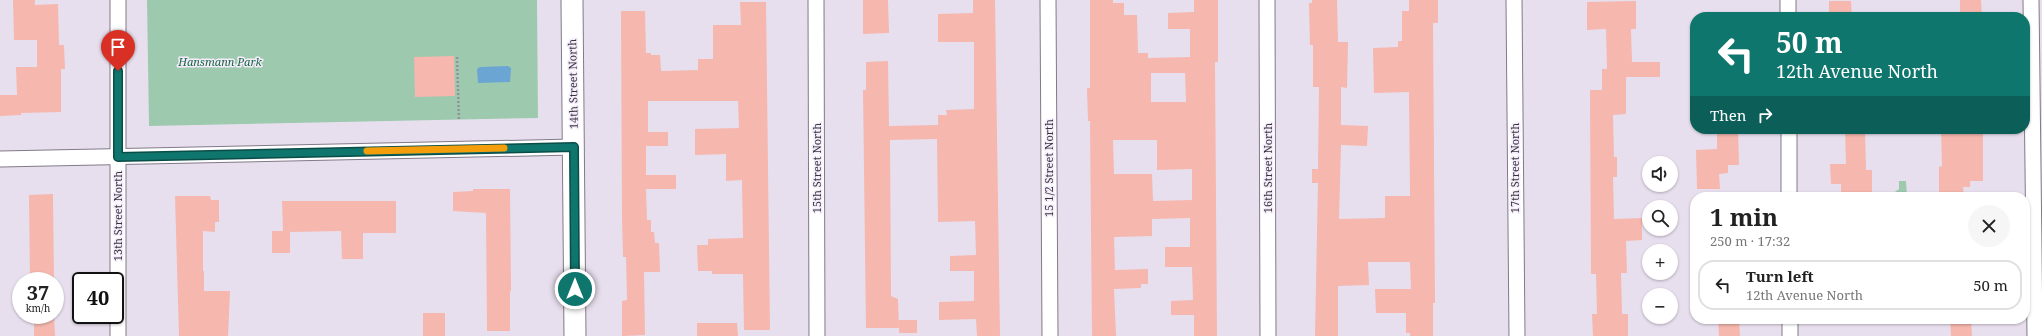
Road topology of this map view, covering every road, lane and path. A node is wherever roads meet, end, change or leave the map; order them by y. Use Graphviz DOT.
graph roads {
  1 [pos="118,0"];
  2 [pos="572,0"];
  3 [pos="816,0"];
  4 [pos="1048,0"];
  5 [pos="1267,0"];
  6 [pos="1514,0"];
  7 [pos="1788,0"];
  8 [pos="2031,0"];
  9 [pos="1788,12"];
  10 [pos="457,57"];
  11 [pos="459,121"];
  12 [pos="1789,134"];
  13 [pos="574,147"];
  14 [pos="118,157"];
  15 [pos="0,159"];
  16 [pos="1789,192"];
  17 [pos="1790,324"];
  18 [pos="118,336"];
  19 [pos="575,336"];
  20 [pos="817,336"];
  21 [pos="1050,336"];
  22 [pos="1268,336"];
  23 [pos="1517,336"];
  24 [pos="1790,336"];
  25 [pos="2035,336"];
  1 -- 14 [label="street, 13th Street North"];
  2 -- 13 [label="street, 14th Street North"];
  3 -- 20 [label="street, 15th Street North"];
  4 -- 21 [label="street, 15 1/2 Street North"];
  5 -- 22 [label="street, 16th Street North"];
  6 -- 23 [label="street, 17th Street North"];
  7 -- 9 [label="street"];
  8 -- 25 [label="street"];
  10 -- 11 [label="path"];
  12 -- 16 [label="street"];
  13 -- 14 [label="street"];
  13 -- 19 [label="street, 14th Street North"];
  14 -- 15 [label="street"];
  14 -- 18 [label="street, 13th Street North"];
  17 -- 24 [label="street"];
}
